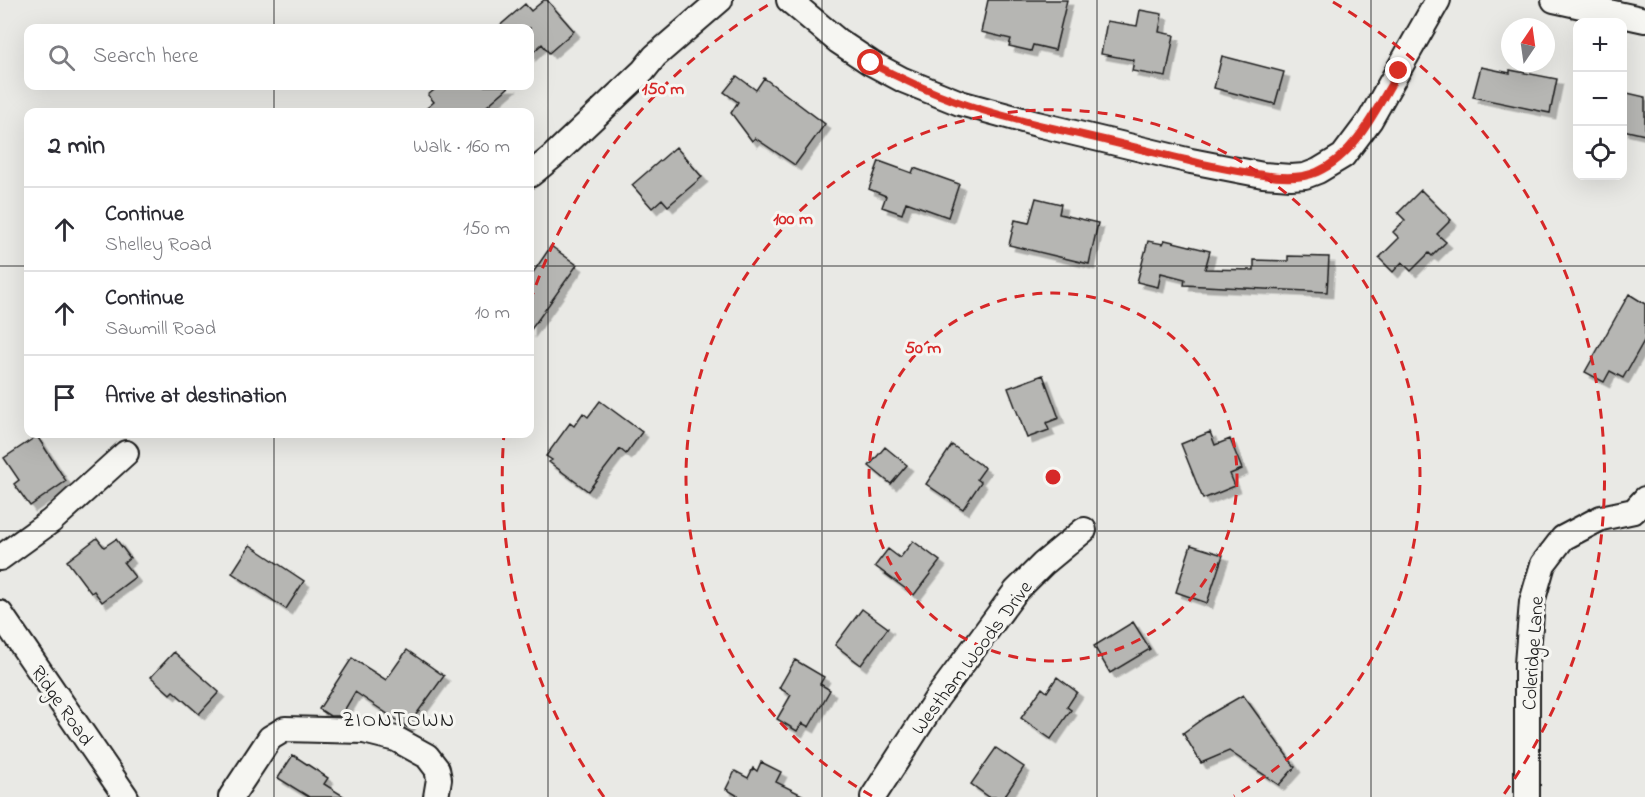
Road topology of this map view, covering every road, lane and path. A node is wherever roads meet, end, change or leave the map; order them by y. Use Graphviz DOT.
graph roads {
  1 [pos="720,0"];
  2 [pos="789,0"];
  3 [pos="1438,0"];
  4 [pos="1554,0"];
  5 [pos="1645,20"];
  6 [pos="534,172"];
  7 [pos="126,453"];
  8 [pos="1645,498"];
  9 [pos="1084,530"];
  10 [pos="0,558"];
  11 [pos="0,613"];
  12 [pos="126,797"];
  13 [pos="231,797"];
  14 [pos="436,797"];
  15 [pos="873,797"];
  16 [pos="1527,797"];
  1 -- 6 [label="street"];
  2 -- 3 [label="street"];
  4 -- 5 [label="street"];
  7 -- 10 [label="street"];
  8 -- 16 [label="street, Coleridge Lane"];
  9 -- 15 [label="street, Westham Woods Drive"];
  11 -- 12 [label="street, Ridge Road"];
  13 -- 14 [label="street"];
}
